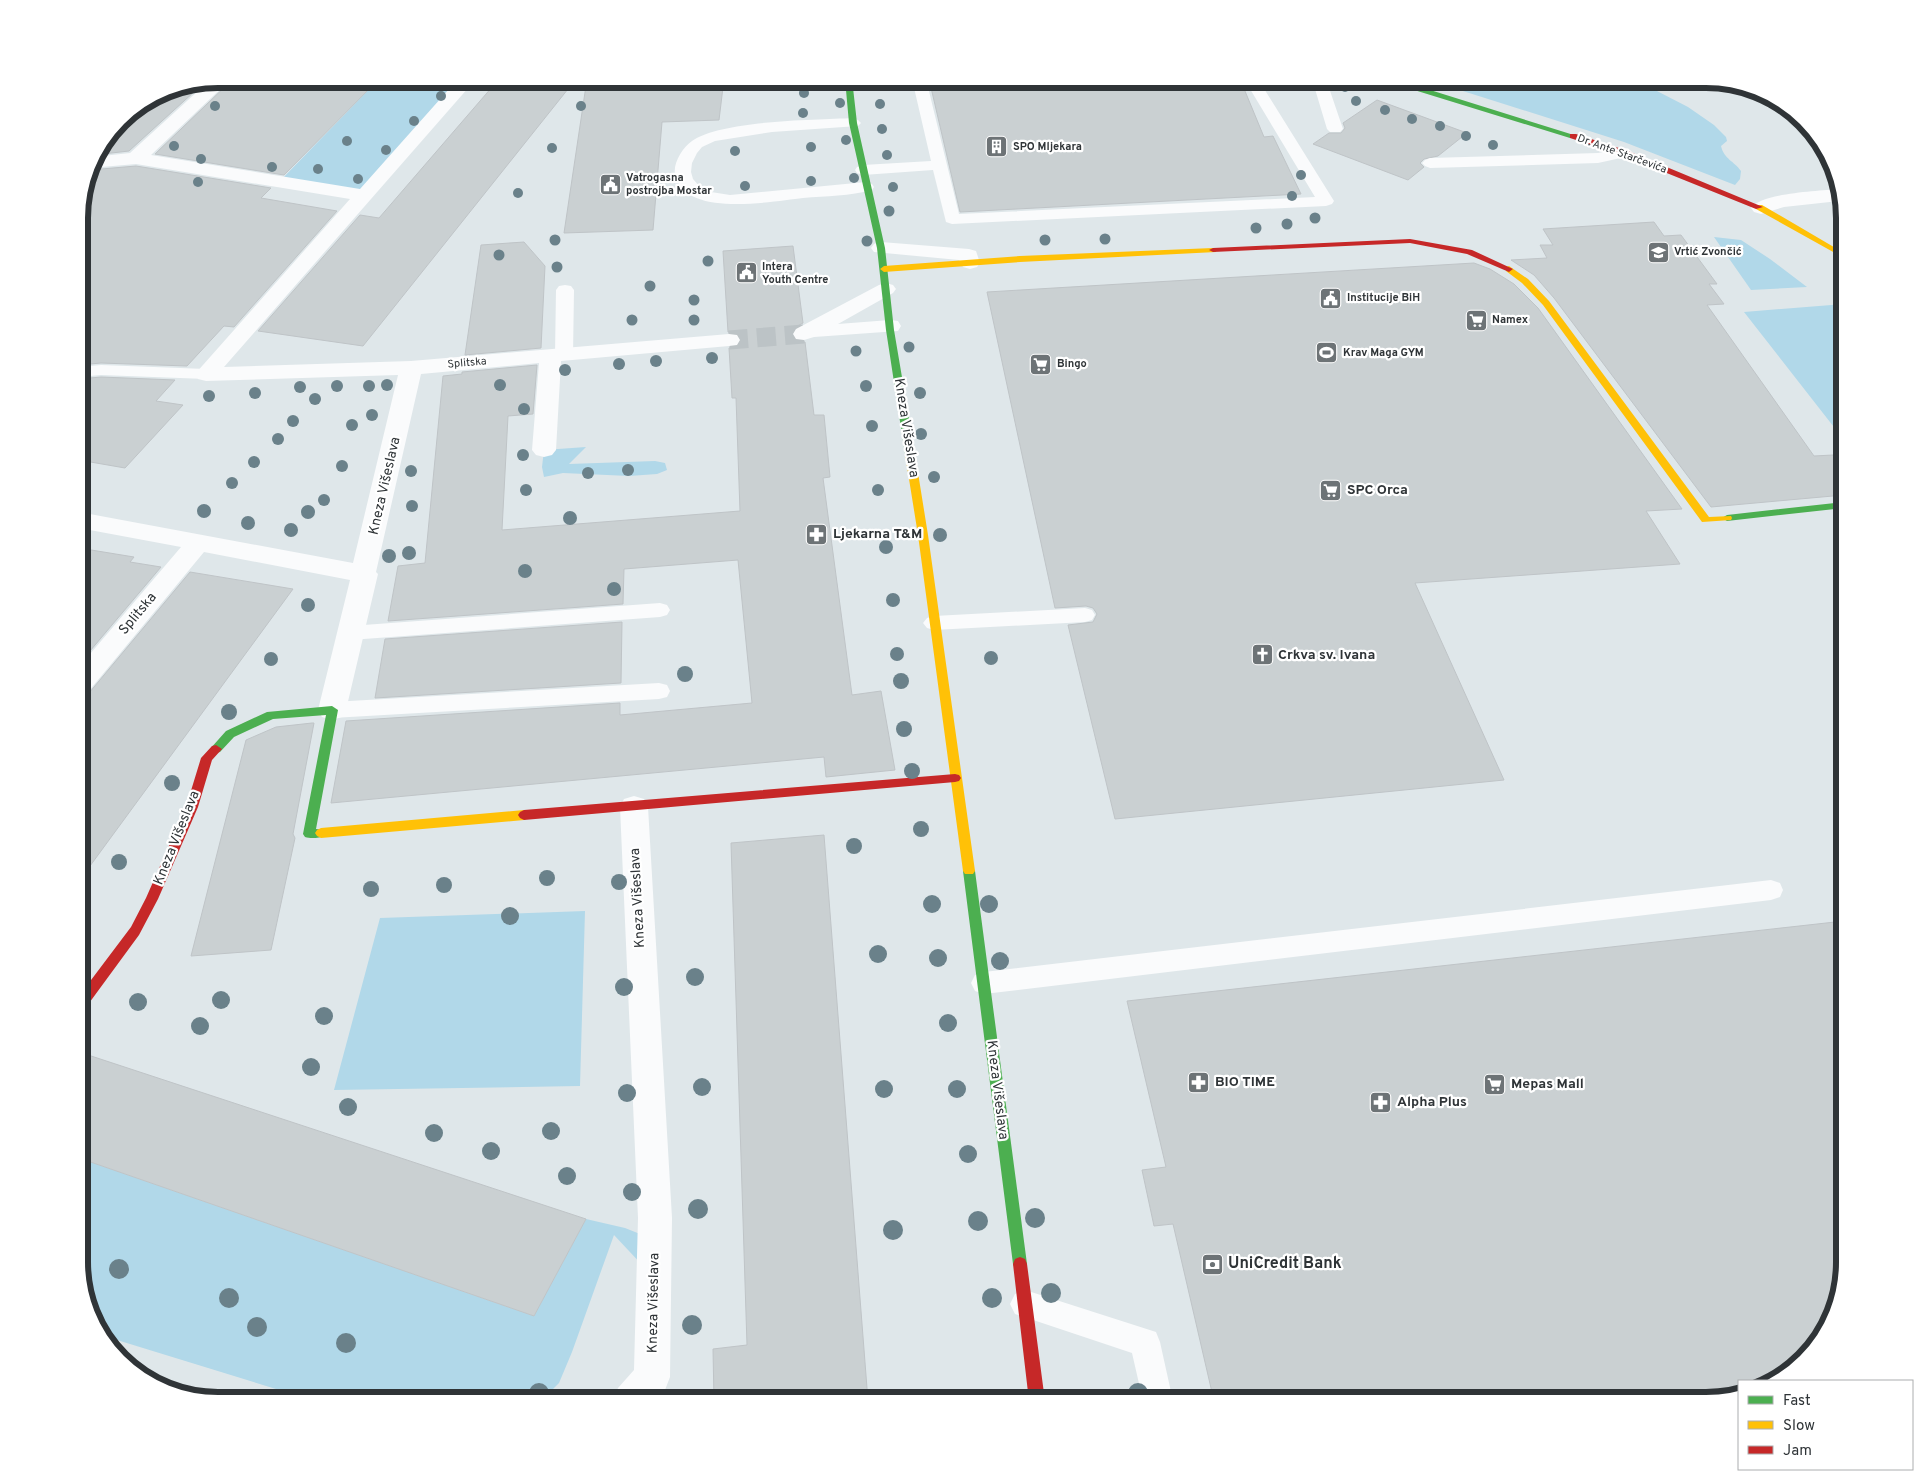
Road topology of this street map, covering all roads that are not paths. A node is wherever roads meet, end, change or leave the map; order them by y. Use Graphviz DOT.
graph roads {
  1 [pos="212,88"];
  2 [pos="459,88"];
  3 [pos="849,88"];
  4 [pos="921,88"];
  5 [pos="1257,88"];
  6 [pos="1322,88"];
  7 [pos="1418,88"];
  8 [pos="853,123"];
  9 [pos="1335,129"];
  10 [pos="1625,153"];
  11 [pos="136,158"];
  12 [pos="100,162"];
  13 [pos="1430,163"];
  14 [pos="940,165"];
  15 [pos="864,170"];
  16 [pos="866,187"];
  17 [pos="363,195"];
  18 [pos="1833,196"];
  19 [pos="1762,208"];
  20 [pos="984,217"];
  21 [pos="1151,224"];
  22 [pos="881,248"];
  23 [pos="1836,251"];
  24 [pos="970,263"];
  25 [pos="885,279"];
  26 [pos="565,290"];
  27 [pos="890,326"];
  28 [pos="728,340"];
  29 [pos="557,355"];
  30 [pos="411,368"];
  31 [pos="88,371"];
  32 [pos="206,374"];
  33 [pos="544,450"];
  34 [pos="1836,506"];
  35 [pos="88,522"];
  36 [pos="198,543"];
  37 [pos="365,574"];
  38 [pos="660,610"];
  39 [pos="1084,615"];
  40 [pos="934,623"];
  41 [pos="350,633"];
  42 [pos="88,674"];
  43 [pos="659,691"];
  44 [pos="332,710"];
  45 [pos="955,778"];
  46 [pos="634,807"];
  47 [pos="1771,890"];
  48 [pos="1227,967"];
  49 [pos="984,988"];
  50 [pos="88,994"];
  51 [pos="1025,1304"];
  52 [pos="639,1392"];
  53 [pos="1036,1392"];
  54 [pos="1156,1392"];
  1 -- 11 [label="street"];
  2 -- 17 [label="street"];
  3 -- 8 [label="street, Kneza Višeslava"];
  4 -- 14 [label="lane"];
  5 -- 20 [label="lane"];
  6 -- 9 [label="lane"];
  7 -- 10 [label="street, Dr. Ante Starčevića"];
  8 -- 15 [label="street, Kneza Višeslava"];
  8 -- 16 [label="lane"];
  10 -- 13 [label="lane"];
  10 -- 19 [label="street, Dr. Ante Starčevića"];
  11 -- 12 [label="street"];
  11 -- 17 [label="street"];
  14 -- 15 [label="lane"];
  14 -- 20 [label="lane"];
  15 -- 16 [label="street, Kneza Višeslava"];
  16 -- 22 [label="street, Kneza Višeslava"];
  17 -- 32 [label="street"];
  18 -- 19 [label="street"];
  19 -- 23 [label="street, Dr. Ante Starčevića"];
  20 -- 21 [label="lane"];
  22 -- 24 [label="street"];
  22 -- 25 [label="street, Kneza Višeslava"];
  24 -- 25 [label="street"];
  24 -- 34 [label="street"];
  25 -- 27 [label="street, Kneza Višeslava"];
  25 -- 27 [label="street"];
  26 -- 29 [label="lane"];
  27 -- 40 [label="street, Kneza Višeslava"];
  28 -- 29 [label="street, Splitska"];
  29 -- 30 [label="street, Splitska"];
  29 -- 33 [label="street"];
  30 -- 32 [label="street, Splitska"];
  30 -- 37 [label="street, Kneza Višeslava"];
  31 -- 32 [label="lane, Splitska"];
  35 -- 36 [label="street"];
  36 -- 37 [label="street"];
  36 -- 42 [label="street, Splitska"];
  37 -- 41 [label="street, Kneza Višeslava"];
  38 -- 41 [label="lane"];
  39 -- 40 [label="lane"];
  40 -- 45 [label="street, Kneza Višeslava"];
  41 -- 44 [label="street, Kneza Višeslava"];
  43 -- 44 [label="lane, Kneza Višeslava"];
  44 -- 46 [label="street, Kneza Višeslava"];
  44 -- 50 [label="street, Kneza Višeslava"];
  45 -- 46 [label="street, Kneza Višeslava"];
  45 -- 49 [label="street, Kneza Višeslava"];
  46 -- 52 [label="street, Kneza Višeslava"];
  47 -- 49 [label="lane"];
  48 -- 49 [label="lane"];
  49 -- 51 [label="street, Kneza Višeslava"];
  51 -- 53 [label="street, Kneza Višeslava"];
  51 -- 54 [label="lane"];
}
